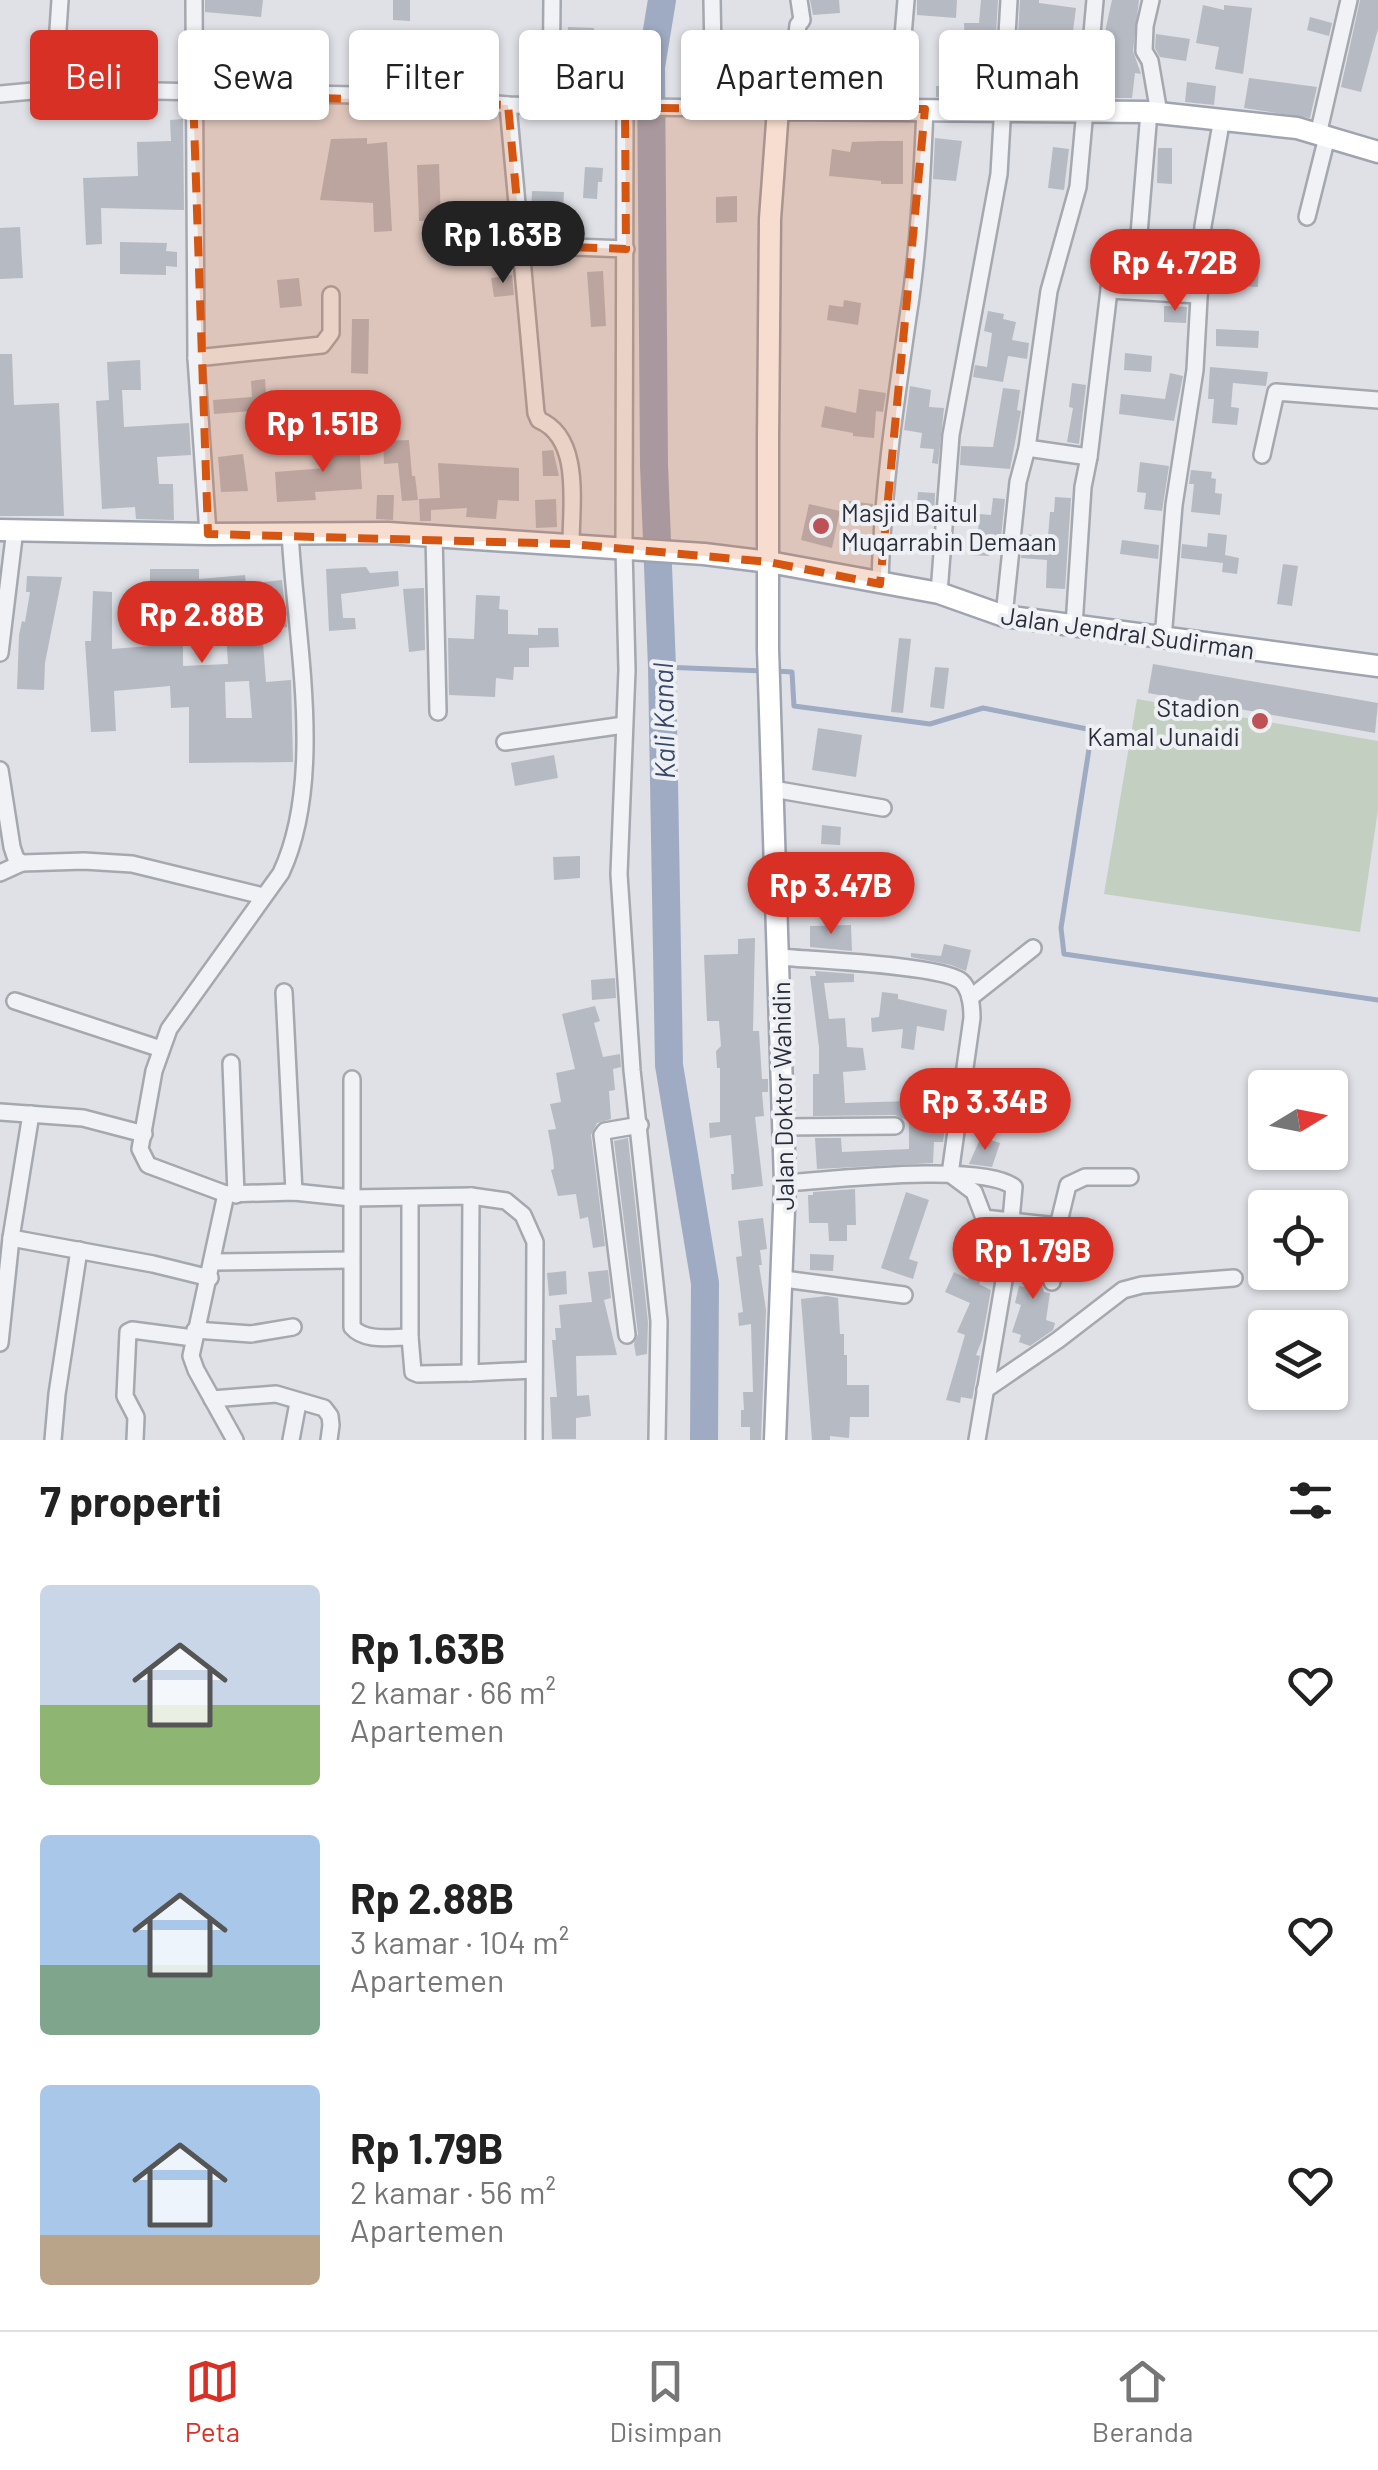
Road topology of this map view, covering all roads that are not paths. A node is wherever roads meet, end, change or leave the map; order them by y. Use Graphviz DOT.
graph roads {
  1 [pos="60,0"];
  2 [pos="194,0"];
  3 [pos="552,0"];
  4 [pos="712,0"];
  5 [pos="799,0"];
  6 [pos="906,0"];
  7 [pos="1009,0"];
  8 [pos="1095,0"];
  9 [pos="1151,0"];
  10 [pos="1349,0"];
  11 [pos="58,30"];
  12 [pos="193,30"];
  13 [pos="552,30"];
  14 [pos="711,30"];
  15 [pos="798,30"];
  16 [pos="904,30"];
  17 [pos="1008,30"];
  18 [pos="1093,30"];
  19 [pos="30,92"];
  20 [pos="0,94"];
  21 [pos="329,95"];
  22 [pos="508,105"];
  23 [pos="519,105"];
  24 [pos="919,110"];
  25 [pos="925,110"];
  26 [pos="939,110"];
  27 [pos="1115,111"];
  28 [pos="1154,112"];
  29 [pos="1222,118"];
  30 [pos="192,120"];
  31 [pos="631,120"];
  32 [pos="782,120"];
  33 [pos="1004,120"];
  34 [pos="1086,120"];
  35 [pos="1322,136"];
  36 [pos="1378,152"];
  37 [pos="1307,217"];
  38 [pos="521,244"];
  39 [pos="626,248"];
  40 [pos="1202,249"];
  41 [pos="1244,251"];
  42 [pos="1109,290"];
  43 [pos="331,294"];
  44 [pos="1199,295"];
  45 [pos="196,358"];
  46 [pos="1378,400"];
  47 [pos="1027,448"];
  48 [pos="1262,455"];
  49 [pos="1090,457"];
  50 [pos="8,530"];
  51 [pos="290,532"];
  52 [pos="208,534"];
  53 [pos="434,535"];
  54 [pos="571,544"];
  55 [pos="630,549"];
  56 [pos="769,562"];
  57 [pos="880,584"];
  58 [pos="939,593"];
  59 [pos="1004,616"];
  60 [pos="1074,626"];
  61 [pos="1162,639"];
  62 [pos="0,652"];
  63 [pos="1378,666"];
  64 [pos="438,712"];
  65 [pos="624,724"];
  66 [pos="505,742"];
  67 [pos="0,770"];
  68 [pos="773,789"];
  69 [pos="883,808"];
  70 [pos="22,863"];
  71 [pos="0,872"];
  72 [pos="263,896"];
  73 [pos="1033,948"];
  74 [pos="779,957"];
  75 [pos="284,992"];
  76 [pos="970,998"];
  77 [pos="15,1002"];
  78 [pos="161,1048"];
  79 [pos="231,1064"];
  80 [pos="352,1079"];
  81 [pos="0,1112"];
  82 [pos="31,1114"];
  83 [pos="640,1125"];
  84 [pos="895,1126"];
  85 [pos="784,1127"];
  86 [pos="144,1134"];
  87 [pos="950,1174"];
  88 [pos="1130,1177"];
  89 [pos="785,1183"];
  90 [pos="294,1192"];
  91 [pos="231,1194"];
  92 [pos="471,1196"];
  93 [pos="352,1198"];
  94 [pos="410,1198"];
  95 [pos="1012,1223"];
  96 [pos="1058,1226"];
  97 [pos="11,1238"];
  98 [pos="79,1250"];
  99 [pos="350,1260"];
  100 [pos="212,1270"];
  101 [pos="1234,1278"];
  102 [pos="784,1279"];
  103 [pos="1052,1282"];
  104 [pos="904,1295"];
  105 [pos="292,1328"];
  106 [pos="194,1334"];
  107 [pos="628,1335"];
  108 [pos="410,1337"];
  109 [pos="0,1343"];
  110 [pos="532,1370"];
  111 [pos="470,1372"];
  112 [pos="985,1390"];
  113 [pos="212,1399"];
  114 [pos="298,1403"];
  115 [pos="53,1440"];
  116 [pos="135,1440"];
  117 [pos="234,1440"];
  118 [pos="290,1440"];
  119 [pos="328,1440"];
  120 [pos="534,1440"];
  121 [pos="657,1440"];
  122 [pos="775,1440"];
  123 [pos="976,1440"];
  1 -- 11 [label="street"];
  2 -- 12 [label="street"];
  3 -- 13 [label="street"];
  4 -- 14 [label="street"];
  5 -- 15 [label="street"];
  6 -- 16 [label="street"];
  7 -- 17 [label="street"];
  8 -- 18 [label="street"];
  9 -- 28 [label="street"];
  10 -- 35 [label="street"];
  19 -- 20 [label="street"];
  21 -- 22 [label="street"];
  22 -- 23 [label="street"];
  22 -- 38 [label="street"];
  24 -- 25 [label="main road"];
  25 -- 26 [label="main road"];
  25 -- 57 [label="street"];
  27 -- 28 [label="main road"];
  28 -- 29 [label="main road"];
  28 -- 42 [label="street"];
  29 -- 35 [label="main road"];
  29 -- 40 [label="street"];
  30 -- 45 [label="street"];
  31 -- 39 [label="street"];
  32 -- 56 [label="main road, Jalan Doktor Wahidin"];
  33 -- 58 [label="street"];
  34 -- 47 [label="street"];
  35 -- 36 [label="main road"];
  35 -- 37 [label="street"];
  38 -- 39 [label="street"];
  38 -- 54 [label="street"];
  39 -- 55 [label="street"];
  40 -- 41 [label="street"];
  40 -- 44 [label="street"];
  42 -- 44 [label="street"];
  42 -- 49 [label="street"];
  43 -- 45 [label="street"];
  44 -- 61 [label="street"];
  45 -- 52 [label="street"];
  46 -- 48 [label="street"];
  47 -- 49 [label="street"];
  47 -- 59 [label="street"];
  49 -- 60 [label="street"];
  50 -- 52 [label="main road, Jalan Jendral Sudirman"];
  50 -- 62 [label="street"];
  51 -- 52 [label="main road, Jalan Jendral Sudirman"];
  51 -- 53 [label="main road, Jalan Jendral Sudirman"];
  51 -- 72 [label="street"];
  53 -- 54 [label="main road, Jalan Jendral Sudirman"];
  53 -- 64 [label="street"];
  54 -- 55 [label="main road, Jalan Jendral Sudirman"];
  55 -- 56 [label="main road, Jalan Jendral Sudirman"];
  55 -- 65 [label="street"];
  56 -- 57 [label="main road, Jalan Jendral Sudirman"];
  56 -- 68 [label="main road, Jalan Doktor Wahidin"];
  57 -- 58 [label="main road, Jalan Jendral Sudirman"];
  58 -- 59 [label="main road, Jalan Jendral Sudirman"];
  59 -- 60 [label="main road, Jalan Jendral Sudirman"];
  60 -- 61 [label="main road, Jalan Jendral Sudirman"];
  61 -- 63 [label="main road, Jalan Jendral Sudirman"];
  65 -- 66 [label="street"];
  65 -- 83 [label="street"];
  67 -- 70 [label="street"];
  68 -- 69 [label="street"];
  68 -- 74 [label="main road, Jalan Doktor Wahidin"];
  70 -- 71 [label="street"];
  70 -- 72 [label="street"];
  72 -- 78 [label="street"];
  73 -- 76 [label="street"];
  74 -- 76 [label="street"];
  74 -- 85 [label="main road, Jalan Doktor Wahidin"];
  75 -- 90 [label="street"];
  76 -- 87 [label="street"];
  77 -- 78 [label="street"];
  78 -- 86 [label="street"];
  79 -- 91 [label="street"];
  80 -- 93 [label="street"];
  81 -- 82 [label="street"];
  82 -- 86 [label="street"];
  82 -- 97 [label="street"];
  83 -- 107 [label="street"];
  83 -- 121 [label="street"];
  84 -- 85 [label="street"];
  85 -- 89 [label="main road, Jalan Doktor Wahidin"];
  86 -- 91 [label="street"];
  87 -- 89 [label="street"];
  87 -- 95 [label="street"];
  87 -- 95 [label="street"];
  88 -- 96 [label="street"];
  89 -- 102 [label="main road, Jalan Doktor Wahidin"];
  90 -- 91 [label="street"];
  90 -- 93 [label="street"];
  91 -- 100 [label="street"];
  92 -- 94 [label="street"];
  92 -- 110 [label="street"];
  92 -- 111 [label="street"];
  93 -- 94 [label="street"];
  93 -- 99 [label="street"];
  94 -- 108 [label="street"];
  95 -- 96 [label="street"];
  95 -- 112 [label="street"];
  96 -- 103 [label="street"];
  97 -- 98 [label="street"];
  97 -- 109 [label="street"];
  98 -- 100 [label="street"];
  98 -- 115 [label="street"];
  99 -- 100 [label="street"];
  99 -- 108 [label="street"];
  100 -- 106 [label="street"];
  101 -- 112 [label="street"];
  102 -- 104 [label="street"];
  102 -- 122 [label="main road, Jalan Doktor Wahidin"];
  105 -- 106 [label="street"];
  106 -- 113 [label="street"];
  106 -- 116 [label="street"];
  108 -- 111 [label="street"];
  110 -- 111 [label="street"];
  110 -- 120 [label="street"];
  112 -- 123 [label="street"];
  113 -- 114 [label="street"];
  113 -- 117 [label="street"];
  114 -- 118 [label="street"];
  114 -- 119 [label="street"];
}
